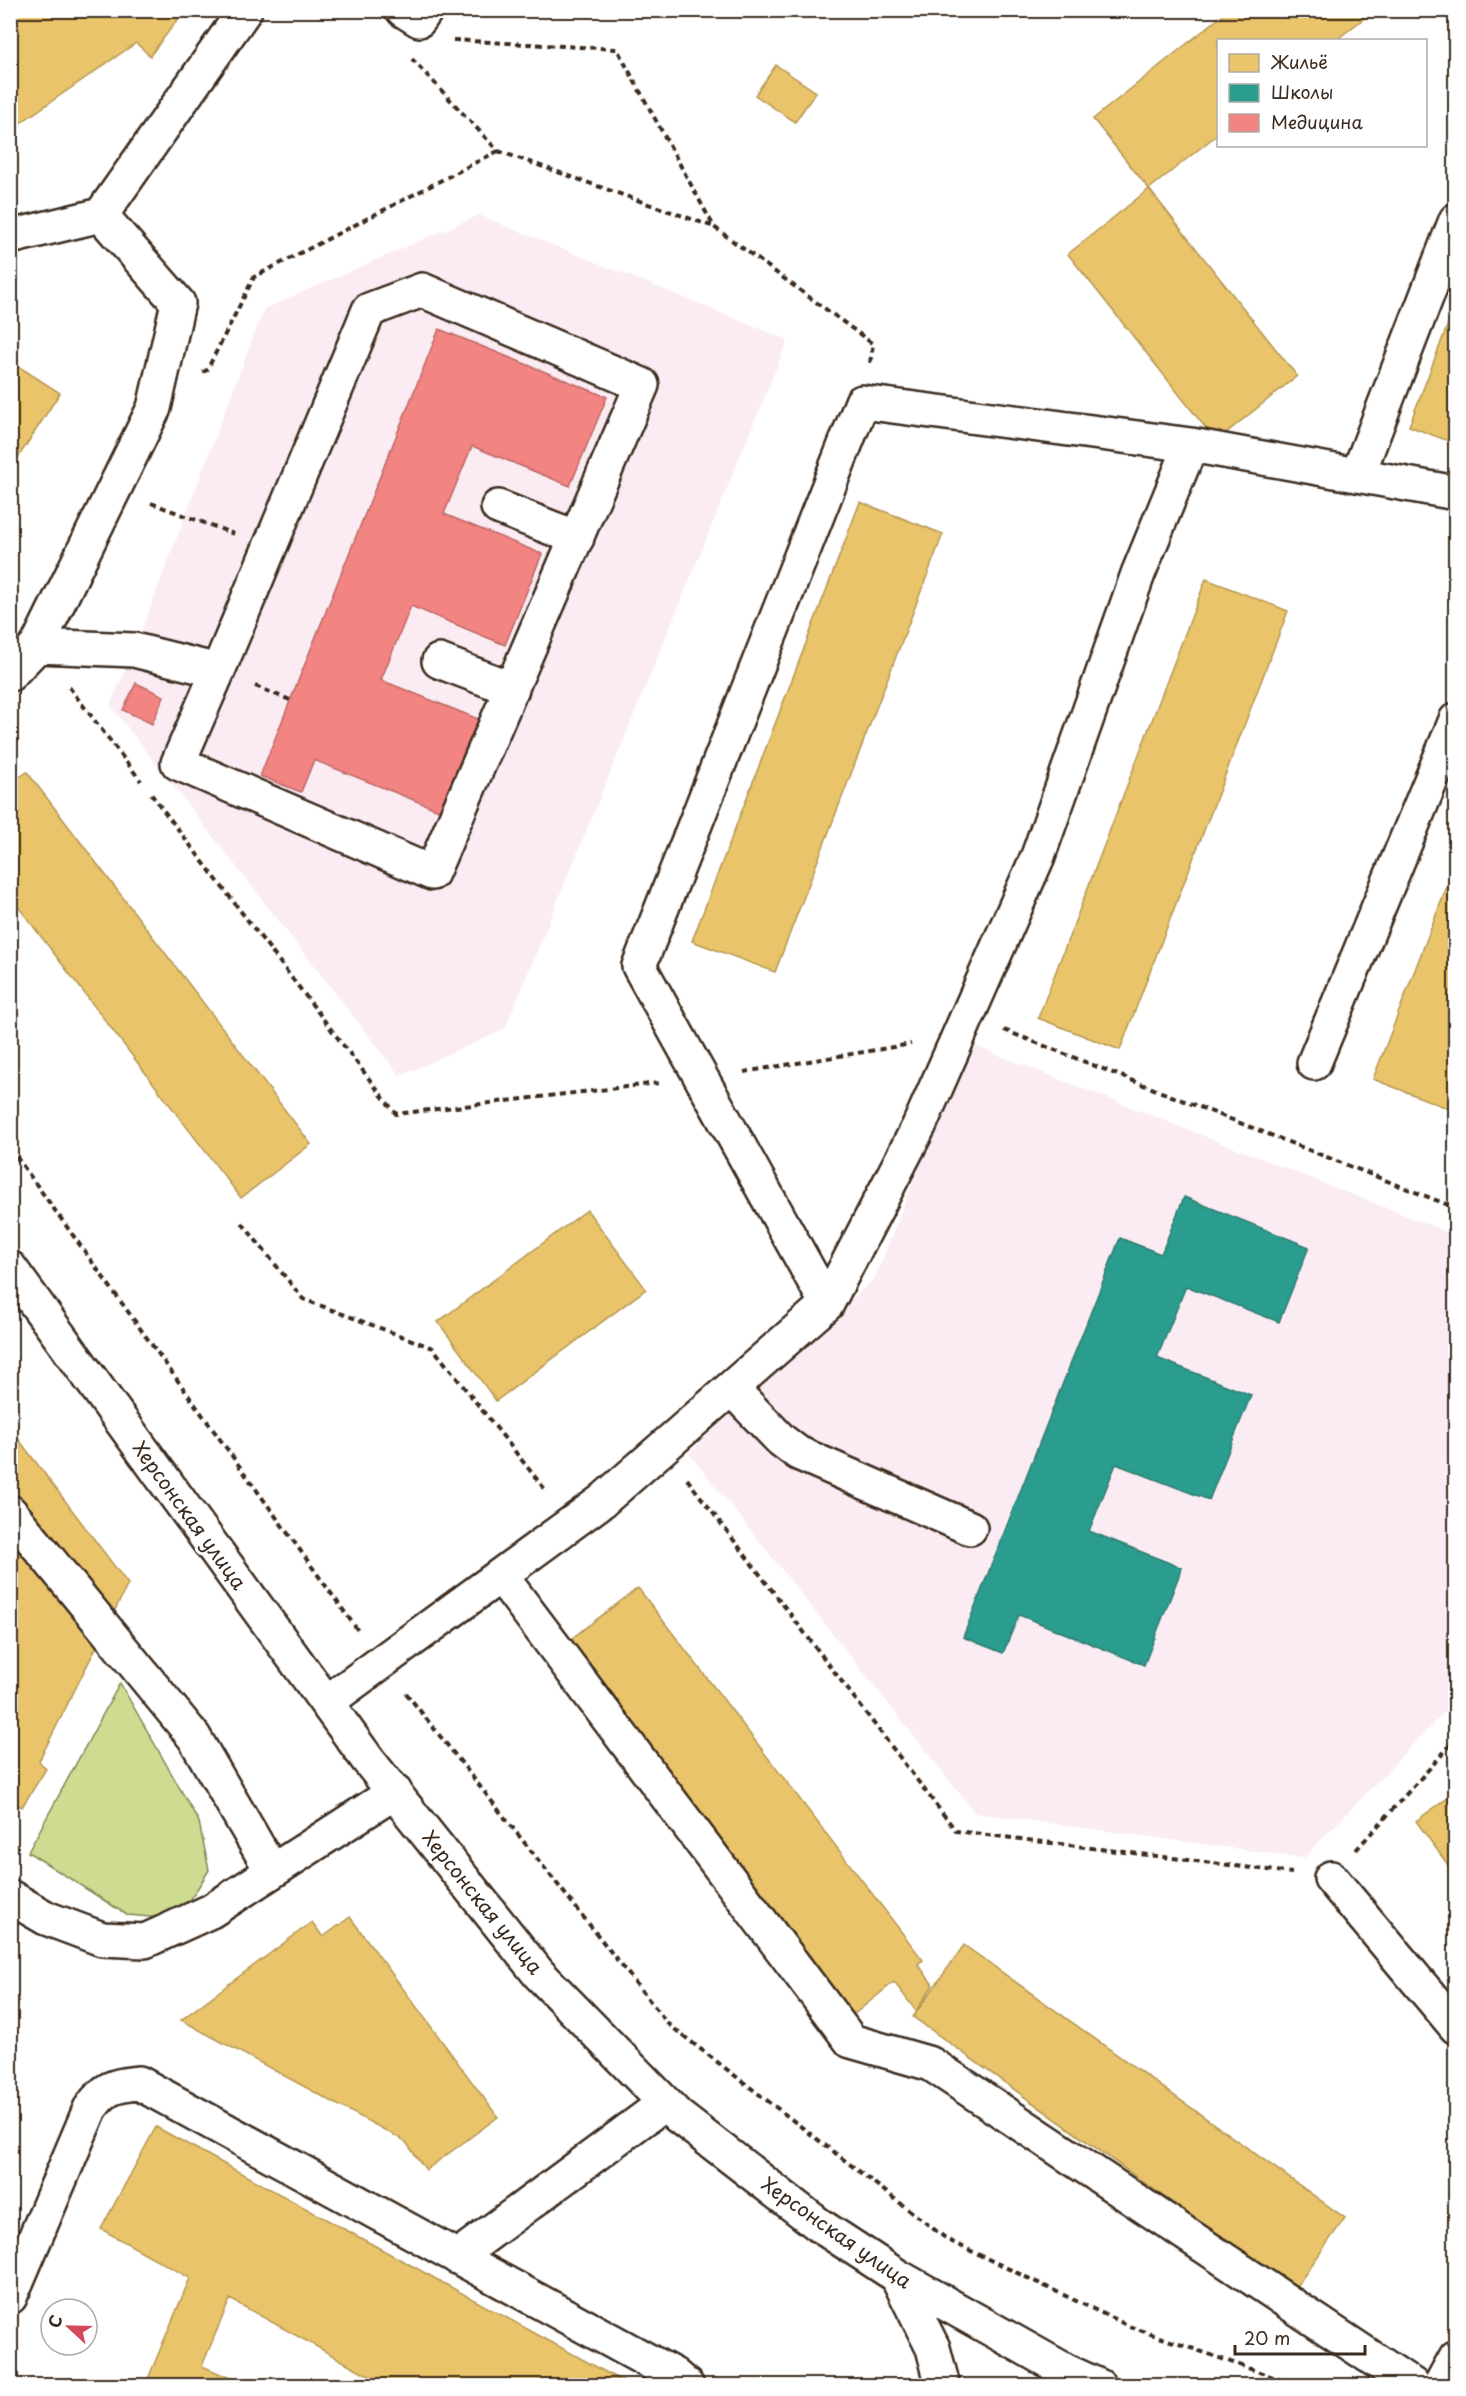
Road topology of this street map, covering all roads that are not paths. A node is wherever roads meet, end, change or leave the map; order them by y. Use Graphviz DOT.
graph roads {
  1 [pos="245,10"];
  2 [pos="404,10"];
  3 [pos="426,10"];
  4 [pos="101,215"];
  5 [pos="1455,220"];
  6 [pos="10,237"];
  7 [pos="1191,445"];
  8 [pos="1358,474"];
  9 [pos="1455,493"];
  10 [pos="498,507"];
  11 [pos="577,538"];
  12 [pos="37,645"];
  13 [pos="439,661"];
  14 [pos="218,671"];
  15 [pos="10,674"];
  16 [pos="512,689"];
  17 [pos="1455,720"];
  18 [pos="1314,1064"];
  19 [pos="10,1268"];
  20 [pos="827,1304"];
  21 [pos="731,1388"];
  22 [pos="10,1512"];
  23 [pos="970,1528"];
  24 [pos="501,1576"];
  25 [pos="327,1702"];
  26 [pos="395,1792"];
  27 [pos="272,1871"];
  28 [pos="1331,1878"];
  29 [pos="10,1897"];
  30 [pos="1455,2027"];
  31 [pos="665,2103"];
  32 [pos="457,2257"];
  33 [pos="897,2276"];
  34 [pos="10,2297"];
  35 [pos="1455,2357"];
  36 [pos="1063,2378"];
  37 [pos="687,2385"];
  38 [pos="943,2385"];
  39 [pos="1099,2385"];
  40 [pos="1414,2385"];
  41 [pos="1440,2385"];
  1 -- 4 [label="street"];
  2 -- 3 [label="street"];
  4 -- 6 [label="street"];
  4 -- 12 [label="street"];
  5 -- 8 [label="street"];
  7 -- 8 [label="street"];
  7 -- 20 [label="street"];
  7 -- 20 [label="street"];
  8 -- 9 [label="street"];
  10 -- 11 [label="street"];
  11 -- 14 [label="street"];
  11 -- 16 [label="street"];
  12 -- 14 [label="street"];
  12 -- 15 [label="street"];
  13 -- 16 [label="street"];
  14 -- 16 [label="street"];
  17 -- 18 [label="street"];
  19 -- 25 [label="street, Херсонская улица"];
  20 -- 21 [label="street"];
  21 -- 23 [label="street"];
  21 -- 24 [label="street"];
  22 -- 27 [label="street"];
  24 -- 25 [label="street"];
  24 -- 40 [label="street"];
  25 -- 26 [label="street, Херсонская улица"];
  26 -- 27 [label="street"];
  26 -- 31 [label="street, Херсонская улица"];
  27 -- 29 [label="street"];
  28 -- 30 [label="street"];
  31 -- 32 [label="street"];
  31 -- 33 [label="street, Херсонская улица"];
  32 -- 34 [label="street"];
  32 -- 37 [label="street"];
  33 -- 36 [label="street, Херсонская улица"];
  33 -- 38 [label="street"];
  35 -- 41 [label="street"];
  36 -- 39 [label="street, Херсонская улица"];
}
